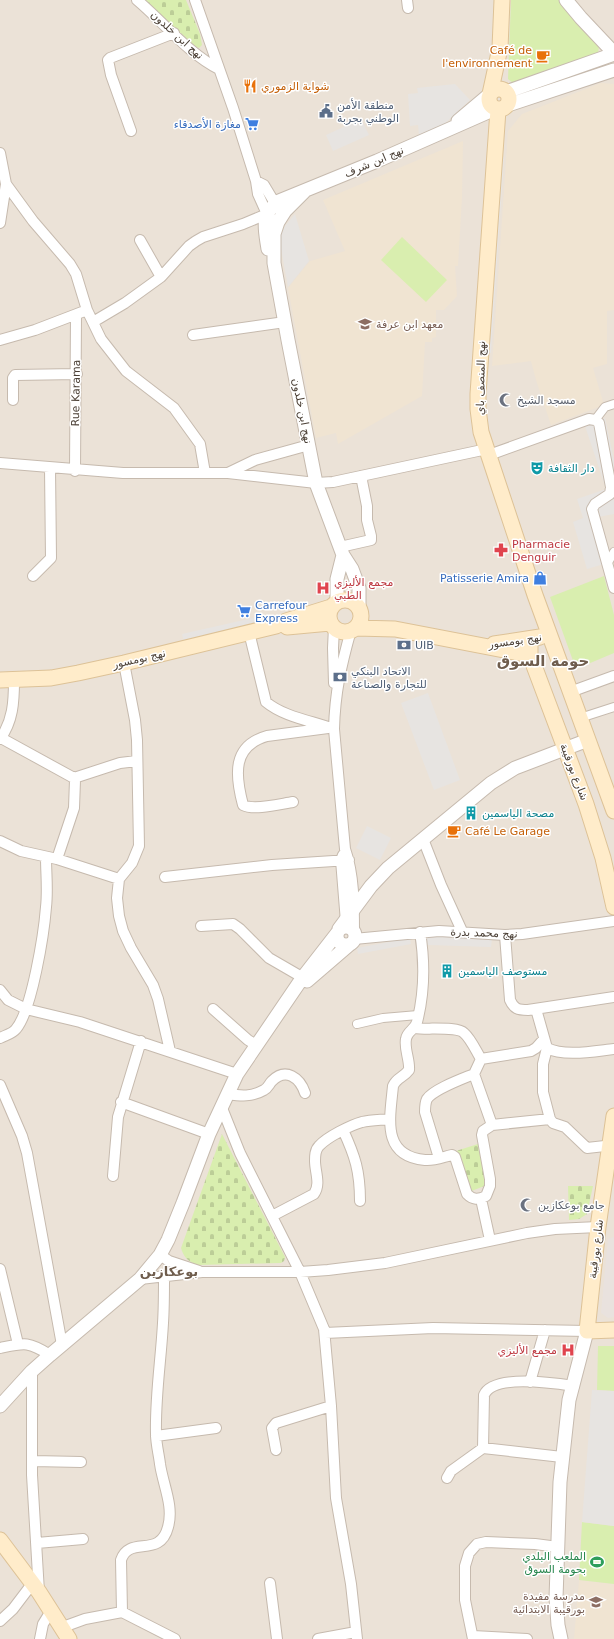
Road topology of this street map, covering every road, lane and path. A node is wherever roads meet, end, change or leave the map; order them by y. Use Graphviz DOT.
graph roads {
  1 [pos="137,0"];
  2 [pos="195,0"];
  3 [pos="502,0"];
  4 [pos="566,0"];
  5 [pos="174,33"];
  6 [pos="500,48"];
  7 [pos="614,53"];
  8 [pos="219,69"];
  9 [pos="614,70"];
  10 [pos="490,94"];
  11 [pos="502,104"];
  12 [pos="131,131"];
  13 [pos="445,132"];
  14 [pos="0,153"];
  15 [pos="1,169"];
  16 [pos="256,181"];
  17 [pos="6,184"];
  18 [pos="267,214"];
  19 [pos="278,214"];
  20 [pos="0,223"];
  21 [pos="140,240"];
  22 [pos="274,263"];
  23 [pos="161,277"];
  24 [pos="87,310"];
  25 [pos="76,315"];
  26 [pos="93,322"];
  27 [pos="285,322"];
  28 [pos="193,335"];
  29 [pos="0,340"];
  30 [pos="76,374"];
  31 [pos="13,400"];
  32 [pos="614,404"];
  33 [pos="595,420"];
  34 [pos="309,445"];
  35 [pos="488,452"];
  36 [pos="0,463"];
  37 [pos="50,468"];
  38 [pos="76,470"];
  39 [pos="205,473"];
  40 [pos="228,473"];
  41 [pos="361,476"];
  42 [pos="612,481"];
  43 [pos="316,483"];
  44 [pos="342,551"];
  45 [pos="614,552"];
  46 [pos="607,564"];
  47 [pos="33,576"];
  48 [pos="614,588"];
  49 [pos="334,604"];
  50 [pos="360,609"];
  51 [pos="332,625"];
  52 [pos="276,626"];
  53 [pos="354,629"];
  54 [pos="395,629"];
  55 [pos="249,632"];
  56 [pos="550,636"];
  57 [pos="530,639"];
  58 [pos="480,646"];
  59 [pos="530,655"];
  60 [pos="124,663"];
  61 [pos="613,678"];
  62 [pos="7,680"];
  63 [pos="570,692"];
  64 [pos="335,693"];
  65 [pos="614,707"];
  66 [pos="580,718"];
  67 [pos="332,728"];
  68 [pos="1,738"];
  69 [pos="588,740"];
  70 [pos="565,749"];
  71 [pos="137,761"];
  72 [pos="74,778"];
  73 [pos="293,802"];
  74 [pos="614,811"];
  75 [pos="423,840"];
  76 [pos="0,842"];
  77 [pos="46,857"];
  78 [pos="57,859"];
  79 [pos="345,860"];
  80 [pos="165,877"];
  81 [pos="119,879"];
  82 [pos="614,907"];
  83 [pos="354,909"];
  84 [pos="614,921"];
  85 [pos="201,926"];
  86 [pos="462,931"];
  87 [pos="347,932"];
  88 [pos="420,932"];
  89 [pos="505,935"];
  90 [pos="305,979"];
  91 [pos="0,990"];
  92 [pos="614,997"];
  93 [pos="26,1009"];
  94 [pos="213,1009"];
  95 [pos="536,1009"];
  96 [pos="418,1015"];
  97 [pos="357,1024"];
  98 [pos="415,1028"];
  99 [pos="0,1038"];
  100 [pos="141,1041"];
  101 [pos="545,1043"];
  102 [pos="256,1045"];
  103 [pos="614,1049"];
  104 [pos="170,1051"];
  105 [pos="480,1059"];
  106 [pos="237,1074"];
  107 [pos="474,1074"];
  108 [pos="0,1085"];
  109 [pos="305,1093"];
  110 [pos="228,1094"];
  111 [pos="121,1102"];
  112 [pos="222,1108"];
  113 [pos="614,1116"];
  114 [pos="390,1119"];
  115 [pos="550,1119"];
  116 [pos="492,1125"];
  117 [pos="343,1130"];
  118 [pos="209,1134"];
  119 [pos="612,1146"];
  120 [pos="440,1158"];
  121 [pos="113,1176"];
  122 [pos="481,1199"];
  123 [pos="360,1201"];
  124 [pos="272,1216"];
  125 [pos="598,1227"];
  126 [pos="490,1240"];
  127 [pos="160,1255"];
  128 [pos="0,1269"];
  129 [pos="202,1272"];
  130 [pos="300,1272"];
  131 [pos="164,1277"];
  132 [pos="140,1279"];
  133 [pos="4,1303"];
  134 [pos="546,1330"];
  135 [pos="614,1330"];
  136 [pos="587,1331"];
  137 [pos="325,1333"];
  138 [pos="18,1344"];
  139 [pos="62,1345"];
  140 [pos="0,1348"];
  141 [pos="50,1354"];
  142 [pos="32,1371"];
  143 [pos="530,1382"];
  144 [pos="574,1386"];
  145 [pos="0,1406"];
  146 [pos="331,1406"];
  147 [pos="216,1428"];
  148 [pos="156,1436"];
  149 [pos="483,1448"];
  150 [pos="276,1450"];
  151 [pos="562,1457"];
  152 [pos="33,1462"];
  153 [pos="81,1462"];
  154 [pos="447,1478"];
  155 [pos="83,1540"];
  156 [pos="0,1541"];
  157 [pos="37,1543"];
  158 [pos="558,1547"];
  159 [pos="270,1583"];
  160 [pos="35,1588"];
  161 [pos="52,1611"];
  162 [pos="122,1612"];
  163 [pos="0,1621"];
  164 [pos="66,1633"];
  165 [pos="356,1636"];
  166 [pos="473,1637"];
  167 [pos="40,1639"];
  168 [pos="175,1639"];
  169 [pos="276,1639"];
  170 [pos="318,1639"];
  171 [pos="528,1639"];
  172 [pos="561,1639"];
  1 -- 5 [label="street, نهج ابن خلدون"];
  2 -- 8 [label="street"];
  3 -- 6 [label="main road"];
  4 -- 7 [label="street"];
  5 -- 8 [label="street, نهج ابن خلدون"];
  5 -- 12 [label="street"];
  6 -- 10 [label="main road"];
  6 -- 11 [label="main road"];
  7 -- 11 [label="street, نهج ابن شرف"];
  8 -- 16 [label="street, نهج ابن خلدون"];
  9 -- 11 [label="street, نهج ابن شرف"];
  10 -- 11 [label="main road"];
  10 -- 13 [label="street, نهج ابن شرف"];
  11 -- 13 [label="street, نهج ابن شرف"];
  11 -- 35 [label="main road, نهج المنصف باي"];
  13 -- 19 [label="street, نهج ابن شرف"];
  14 -- 15 [label="street"];
  15 -- 17 [label="street"];
  16 -- 18 [label="street, نهج ابن خلدون"];
  16 -- 19 [label="street, نهج ابن خلدون"];
  17 -- 20 [label="street"];
  17 -- 24 [label="street"];
  18 -- 19 [label="street"];
  18 -- 22 [label="street, نهج ابن خلدون"];
  18 -- 23 [label="street"];
  19 -- 22 [label="street, نهج ابن خلدون"];
  21 -- 23 [label="street"];
  22 -- 27 [label="street, نهج ابن خلدون"];
  23 -- 26 [label="street"];
  24 -- 25 [label="street"];
  24 -- 26 [label="street"];
  25 -- 29 [label="street"];
  25 -- 30 [label="street, Rue Karama"];
  26 -- 39 [label="street"];
  27 -- 28 [label="street"];
  27 -- 34 [label="street, نهج ابن خلدون"];
  30 -- 31 [label="street"];
  30 -- 38 [label="street, Rue Karama"];
  32 -- 33 [label="street"];
  33 -- 35 [label="street"];
  33 -- 42 [label="street"];
  34 -- 40 [label="street"];
  34 -- 43 [label="street, نهج ابن خلدون"];
  35 -- 41 [label="street"];
  35 -- 56 [label="main road, نهج المنصف باي"];
  36 -- 37 [label="street"];
  37 -- 38 [label="street"];
  37 -- 47 [label="street"];
  38 -- 39 [label="street"];
  39 -- 40 [label="street"];
  40 -- 43 [label="street"];
  41 -- 43 [label="street"];
  41 -- 44 [label="street"];
  42 -- 46 [label="street"];
  43 -- 44 [label="street, نهج ابن خلدون"];
  44 -- 49 [label="street"];
  44 -- 50 [label="street, نهج ابن خلدون"];
  45 -- 46 [label="street"];
  46 -- 48 [label="street"];
  49 -- 50 [label="main road, نهج بومسور"];
  49 -- 51 [label="main road"];
  49 -- 52 [label="main road, نهج بومسور"];
  50 -- 53 [label="main road"];
  50 -- 54 [label="main road, نهج بومسور"];
  51 -- 52 [label="main road, نهج بومسور"];
  51 -- 53 [label="main road, نهج بومسور"];
  51 -- 64 [label="street"];
  52 -- 55 [label="main road, نهج بومسور"];
  53 -- 54 [label="main road, نهج بومسور"];
  53 -- 64 [label="street"];
  54 -- 58 [label="main road, نهج بومسور"];
  55 -- 60 [label="main road, نهج بومسور"];
  55 -- 67 [label="street"];
  56 -- 57 [label="main road, نهج بومسور"];
  56 -- 63 [label="main road"];
  57 -- 58 [label="main road, نهج بومسور"];
  57 -- 59 [label="main road, شارع بورقيبة"];
  58 -- 59 [label="main road, نهج بومسور"];
  59 -- 70 [label="main road, شارع بورقيبة"];
  60 -- 62 [label="main road, نهج بومسور"];
  60 -- 71 [label="street"];
  61 -- 63 [label="street"];
  62 -- 68 [label="street"];
  63 -- 66 [label="main road"];
  64 -- 67 [label="street"];
  65 -- 66 [label="street"];
  66 -- 69 [label="main road"];
  67 -- 73 [label="street"];
  67 -- 79 [label="street"];
  68 -- 72 [label="street"];
  69 -- 70 [label="street"];
  69 -- 74 [label="main road"];
  70 -- 75 [label="street"];
  70 -- 82 [label="main road, شارع بورقيبة"];
  71 -- 72 [label="street"];
  71 -- 81 [label="street"];
  72 -- 78 [label="street"];
  75 -- 83 [label="street"];
  75 -- 86 [label="street"];
  76 -- 77 [label="street"];
  77 -- 78 [label="street"];
  77 -- 93 [label="street"];
  78 -- 81 [label="street"];
  79 -- 80 [label="street"];
  79 -- 83 [label="street"];
  79 -- 87 [label="street"];
  81 -- 104 [label="street"];
  83 -- 87 [label="street"];
  84 -- 89 [label="street, نهج محمد بدرة"];
  85 -- 90 [label="street"];
  86 -- 88 [label="street, نهج محمد بدرة"];
  86 -- 89 [label="street, نهج محمد بدرة"];
  87 -- 88 [label="street, نهج محمد بدرة"];
  87 -- 90 [label="street"];
  88 -- 96 [label="street"];
  89 -- 95 [label="street"];
  90 -- 102 [label="street"];
  91 -- 93 [label="street"];
  92 -- 95 [label="street"];
  93 -- 99 [label="street"];
  93 -- 100 [label="street"];
  94 -- 102 [label="street"];
  95 -- 101 [label="street"];
  96 -- 97 [label="street"];
  96 -- 98 [label="street"];
  98 -- 105 [label="street"];
  98 -- 114 [label="street"];
  100 -- 104 [label="street"];
  100 -- 111 [label="street"];
  101 -- 103 [label="street"];
  101 -- 105 [label="street"];
  101 -- 115 [label="street"];
  102 -- 106 [label="street"];
  104 -- 106 [label="street"];
  105 -- 107 [label="street"];
  106 -- 110 [label="street"];
  107 -- 116 [label="street"];
  107 -- 120 [label="street"];
  108 -- 139 [label="street"];
  109 -- 110 [label="street"];
  110 -- 112 [label="street"];
  111 -- 118 [label="street"];
  111 -- 121 [label="street"];
  112 -- 118 [label="street"];
  112 -- 124 [label="street"];
  113 -- 119 [label="main road, شارع بورقيبة"];
  114 -- 117 [label="street"];
  114 -- 120 [label="street"];
  115 -- 116 [label="street"];
  115 -- 119 [label="street"];
  116 -- 122 [label="street"];
  117 -- 123 [label="street"];
  117 -- 124 [label="street"];
  118 -- 127 [label="street"];
  119 -- 125 [label="main road, شارع بورقيبة"];
  120 -- 122 [label="street"];
  122 -- 126 [label="street"];
  124 -- 130 [label="street"];
  125 -- 126 [label="street"];
  125 -- 136 [label="main road, شارع بورقيبة"];
  126 -- 130 [label="street"];
  127 -- 129 [label="street"];
  127 -- 132 [label="street"];
  128 -- 133 [label="street"];
  129 -- 130 [label="street"];
  129 -- 131 [label="street"];
  130 -- 137 [label="street"];
  131 -- 132 [label="street"];
  131 -- 148 [label="street"];
  132 -- 139 [label="street"];
  133 -- 138 [label="street"];
  134 -- 136 [label="street"];
  134 -- 137 [label="street"];
  134 -- 143 [label="street"];
  135 -- 136 [label="main road"];
  136 -- 144 [label="street"];
  137 -- 146 [label="street"];
  138 -- 140 [label="street"];
  138 -- 141 [label="street"];
  139 -- 141 [label="street"];
  141 -- 142 [label="street"];
  142 -- 145 [label="street"];
  142 -- 152 [label="street"];
  143 -- 144 [label="street"];
  143 -- 149 [label="street"];
  144 -- 151 [label="street"];
  146 -- 150 [label="street"];
  146 -- 165 [label="street"];
  147 -- 148 [label="street"];
  148 -- 162 [label="street"];
  149 -- 151 [label="street"];
  149 -- 154 [label="street"];
  151 -- 158 [label="street"];
  152 -- 153 [label="street"];
  152 -- 157 [label="street"];
  155 -- 157 [label="street"];
  156 -- 160 [label="main road"];
  157 -- 160 [label="street"];
  158 -- 166 [label="street"];
  158 -- 172 [label="street"];
  159 -- 169 [label="street"];
  160 -- 161 [label="main road"];
  160 -- 163 [label="street"];
  161 -- 164 [label="main road"];
  161 -- 167 [label="street"];
  162 -- 164 [label="street"];
  162 -- 168 [label="street"];
  165 -- 170 [label="street"];
  166 -- 171 [label="street"];
}
